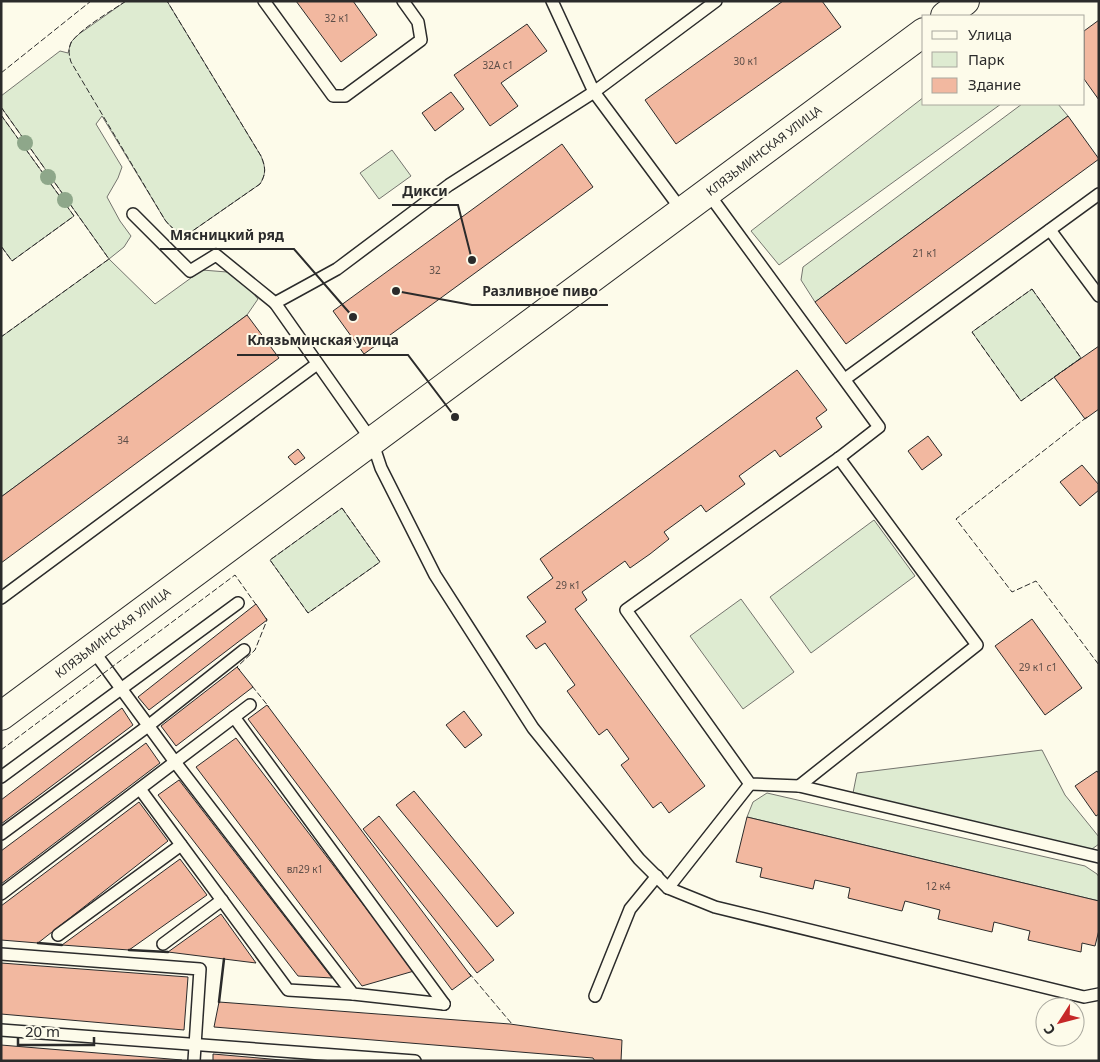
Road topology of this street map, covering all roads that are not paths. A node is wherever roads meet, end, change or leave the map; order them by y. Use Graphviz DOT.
graph roads {
  1 [pos="264,1"];
  2 [pos="402,1"];
  3 [pos="552,1"];
  4 [pos="716,1"];
  5 [pos="965,1"];
  6 [pos="946,15"];
  7 [pos="922,33"];
  8 [pos="594,92"];
  9 [pos="708,193"];
  10 [pos="1099,194"];
  11 [pos="682,212"];
  12 [pos="133,214"];
  13 [pos="1050,230"];
  14 [pos="1099,296"];
  15 [pos="275,303"];
  16 [pos="317,364"];
  17 [pos="845,379"];
  18 [pos="372,441"];
  19 [pos="839,458"];
  20 [pos="1,598"];
  21 [pos="238,603"];
  22 [pos="92,649"];
  23 [pos="244,650"];
  24 [pos="121,689"];
  25 [pos="250,705"];
  26 [pos="1,716"];
  27 [pos="234,717"];
  28 [pos="148,726"];
  29 [pos="175,762"];
  30 [pos="1,776"];
  31 [pos="750,784"];
  32 [pos="800,786"];
  33 [pos="140,789"];
  34 [pos="1,834"];
  35 [pos="181,845"];
  36 [pos="1099,857"];
  37 [pos="657,876"];
  38 [pos="668,888"];
  39 [pos="1,894"];
  40 [pos="222,900"];
  41 [pos="58,935"];
  42 [pos="163,944"];
  43 [pos="1,954"];
  44 [pos="353,994"];
  45 [pos="1099,994"];
  46 [pos="595,996"];
  47 [pos="1,1030"];
  48 [pos="195,1044"];
  49 [pos="194,1061"];
  50 [pos="415,1061"];
  1 -- 2 [label="lane"];
  3 -- 8 [label="lane"];
  4 -- 8 [label="lane"];
  5 -- 6 [label="street"];
  7 -- 9 [label="street, КЛЯЗЬМИНСКАЯ УЛИЦА"];
  8 -- 11 [label="lane"];
  8 -- 15 [label="lane"];
  9 -- 11 [label="street, КЛЯЗЬМИНСКАЯ УЛИЦА"];
  9 -- 17 [label="lane"];
  10 -- 13 [label="lane"];
  11 -- 18 [label="street, КЛЯЗЬМИНСКАЯ УЛИЦА"];
  12 -- 15 [label="lane"];
  13 -- 14 [label="lane"];
  13 -- 17 [label="lane"];
  15 -- 16 [label="lane"];
  16 -- 18 [label="lane"];
  16 -- 20 [label="lane"];
  17 -- 19 [label="lane"];
  18 -- 22 [label="street, КЛЯЗЬМИНСКАЯ УЛИЦА"];
  18 -- 37 [label="lane"];
  19 -- 31 [label="lane"];
  19 -- 32 [label="lane"];
  21 -- 24 [label="lane"];
  22 -- 24 [label="lane"];
  22 -- 26 [label="street, КЛЯЗЬМИНСКАЯ УЛИЦА"];
  23 -- 28 [label="lane"];
  24 -- 28 [label="lane"];
  24 -- 30 [label="lane"];
  25 -- 27 [label="lane"];
  27 -- 29 [label="lane"];
  27 -- 44 [label="lane"];
  28 -- 29 [label="lane"];
  28 -- 34 [label="lane"];
  29 -- 33 [label="lane"];
  29 -- 44 [label="lane"];
  31 -- 32 [label="lane"];
  31 -- 38 [label="lane"];
  32 -- 36 [label="lane"];
  33 -- 35 [label="lane"];
  33 -- 39 [label="lane"];
  35 -- 40 [label="lane"];
  35 -- 41 [label="lane"];
  37 -- 38 [label="lane"];
  37 -- 46 [label="lane"];
  38 -- 45 [label="lane"];
  40 -- 42 [label="lane"];
  40 -- 44 [label="lane"];
  43 -- 48 [label="lane"];
  47 -- 48 [label="lane"];
  48 -- 49 [label="lane"];
  48 -- 50 [label="lane"];
}
